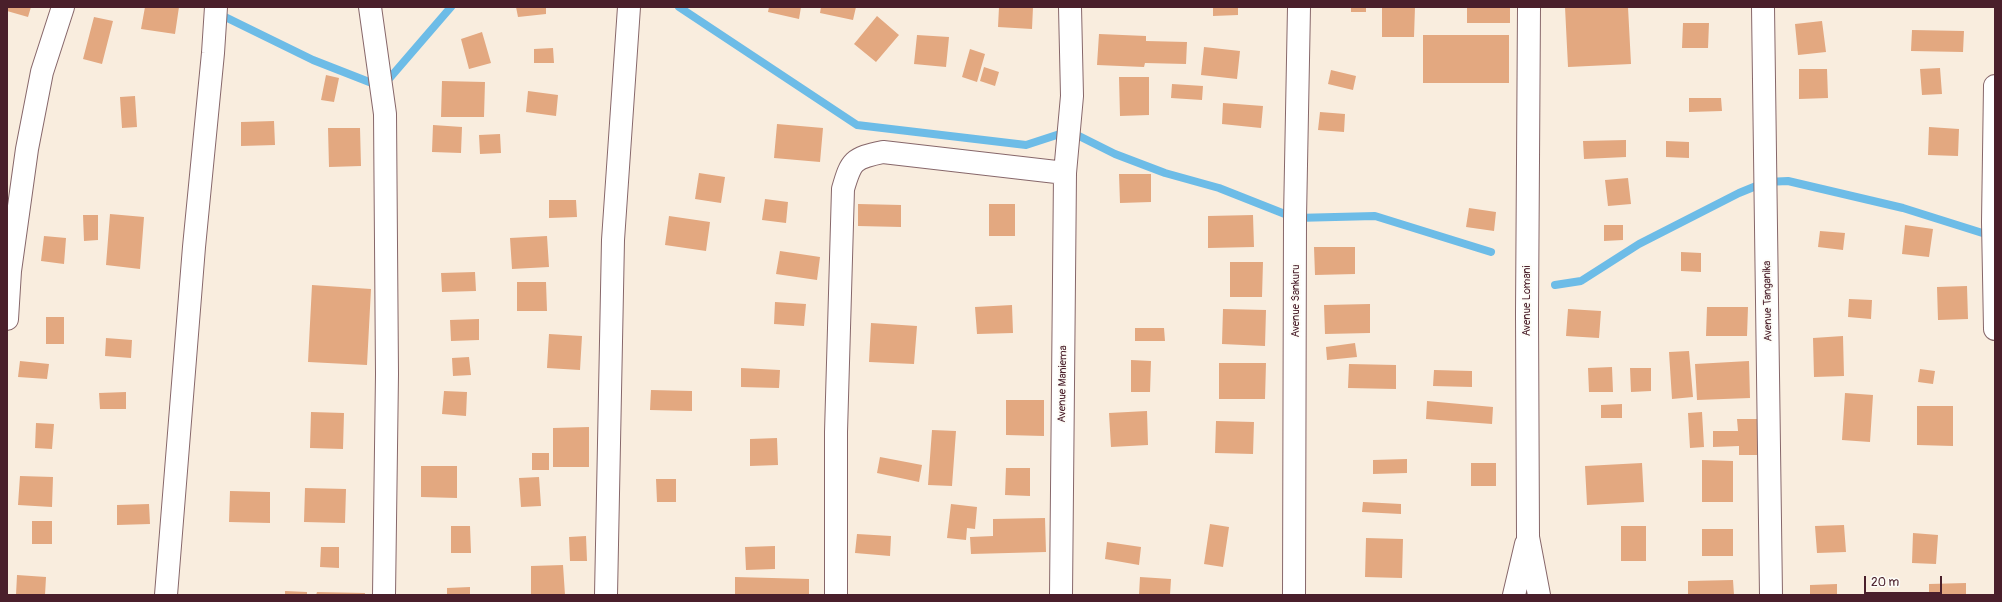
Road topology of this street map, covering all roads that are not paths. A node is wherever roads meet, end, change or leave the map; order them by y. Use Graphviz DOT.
graph roads {
  1 [pos="62,7"];
  2 [pos="216,7"];
  3 [pos="370,7"];
  4 [pos="629,7"];
  5 [pos="1070,7"];
  6 [pos="1299,7"];
  7 [pos="1529,7"];
  8 [pos="1764,7"];
  9 [pos="1995,86"];
  10 [pos="1065,173"];
  11 [pos="7,319"];
  12 [pos="1995,329"];
  13 [pos="1528,537"];
  14 [pos="166,595"];
  15 [pos="384,595"];
  16 [pos="606,595"];
  17 [pos="836,595"];
  18 [pos="1061,595"];
  19 [pos="1294,595"];
  20 [pos="1514,595"];
  21 [pos="1539,595"];
  22 [pos="1771,595"];
  1 -- 11 [label="street"];
  2 -- 14 [label="street"];
  3 -- 15 [label="street"];
  4 -- 16 [label="street"];
  5 -- 10 [label="street, Avenue Maniema"];
  6 -- 19 [label="street, Avenue Sankuru"];
  7 -- 13 [label="street, Avenue Lomani"];
  8 -- 22 [label="street, Avenue Tanganika"];
  9 -- 12 [label="street"];
  10 -- 17 [label="street"];
  10 -- 18 [label="street, Avenue Maniema"];
  13 -- 20 [label="street"];
  13 -- 21 [label="street, Avenue Lomani"];
}
